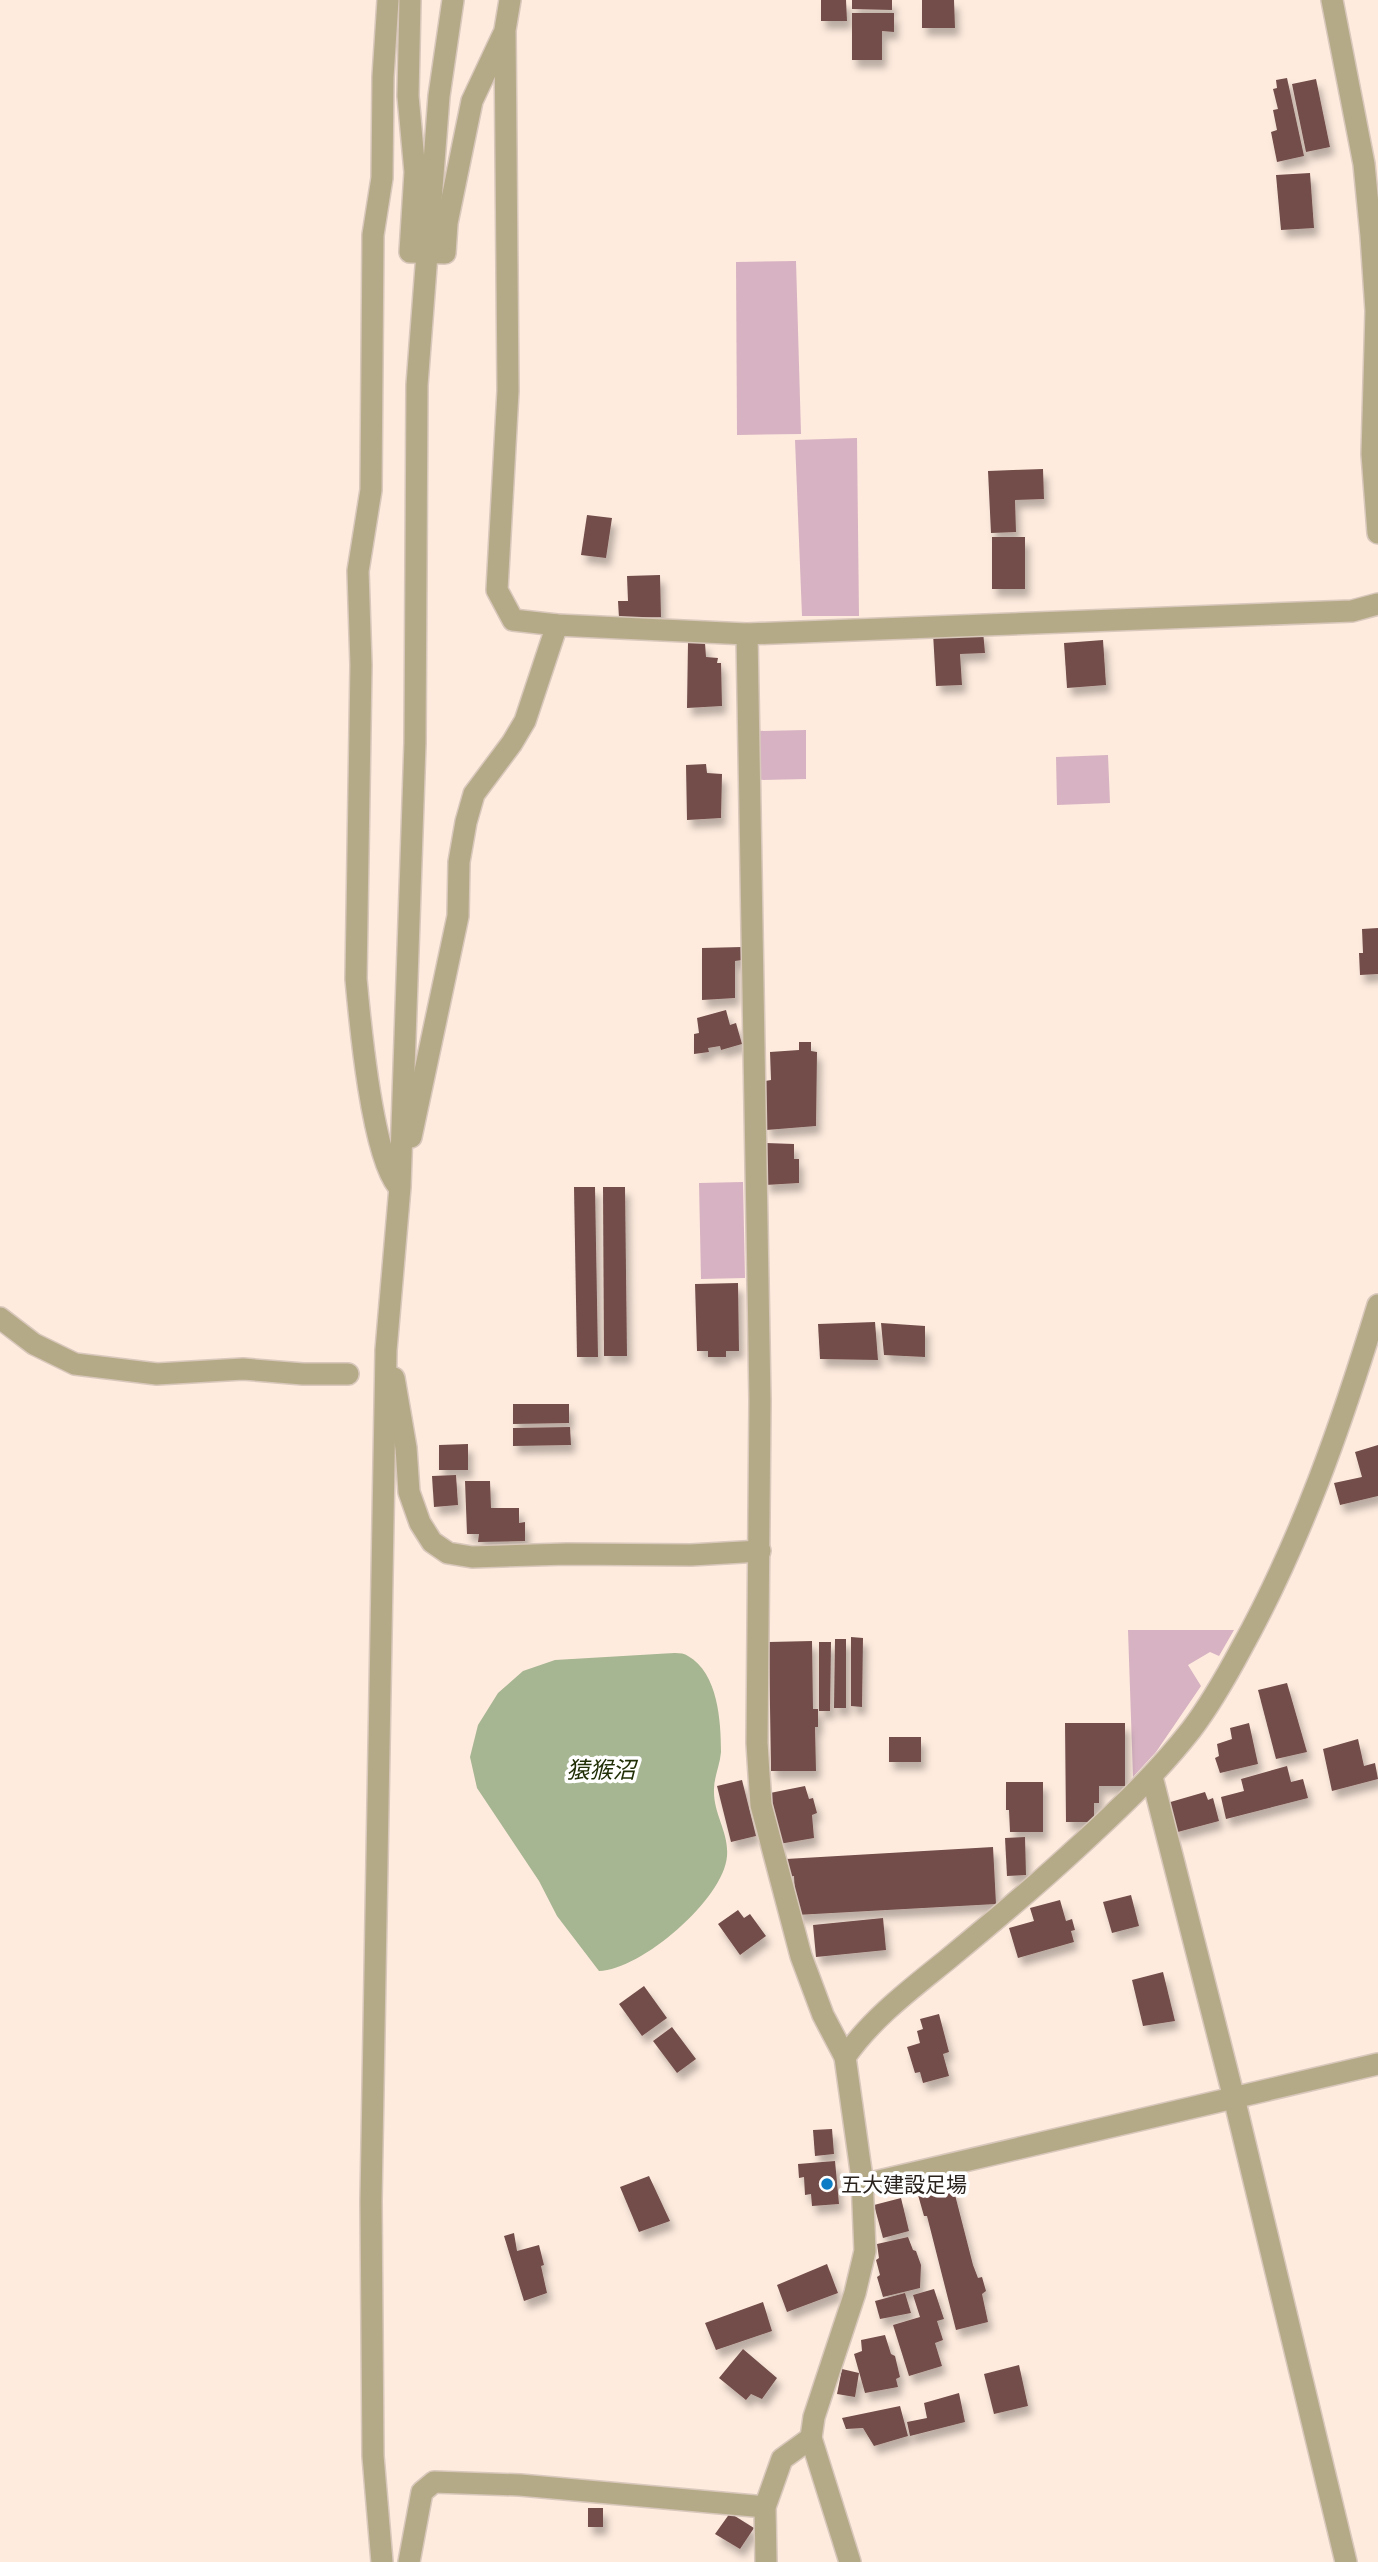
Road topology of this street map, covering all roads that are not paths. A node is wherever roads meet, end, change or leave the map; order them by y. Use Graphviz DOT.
graph roads {
  1 [pos="388,0"];
  2 [pos="410,0"];
  3 [pos="453,0"];
  4 [pos="510,0"];
  5 [pos="1332,0"];
  6 [pos="505,30"];
  7 [pos="426,252"];
  8 [pos="1378,533"];
  9 [pos="1378,604"];
  10 [pos="558,625"];
  11 [pos="747,634"];
  12 [pos="400,1187"];
  13 [pos="1378,1305"];
  14 [pos="0,1318"];
  15 [pos="348,1374"];
  16 [pos="385,1376"];
  17 [pos="760,1550"];
  18 [pos="1152,1777"];
  19 [pos="845,2057"];
  20 [pos="1378,2064"];
  21 [pos="1234,2099"];
  22 [pos="862,2185"];
  23 [pos="811,2438"];
  24 [pos="765,2507"];
  25 [pos="383,2562"];
  26 [pos="409,2562"];
  27 [pos="766,2562"];
  28 [pos="850,2562"];
  29 [pos="1346,2562"];
  1 -- 12 [label="street"];
  2 -- 7 [label="street"];
  3 -- 7 [label="street"];
  4 -- 6 [label="street"];
  5 -- 8 [label="street"];
  6 -- 7 [label="street"];
  6 -- 10 [label="street"];
  7 -- 12 [label="street"];
  9 -- 11 [label="street"];
  10 -- 11 [label="street"];
  10 -- 12 [label="street"];
  11 -- 17 [label="street"];
  12 -- 16 [label="street"];
  13 -- 18 [label="street"];
  14 -- 15 [label="street"];
  16 -- 17 [label="street"];
  16 -- 25 [label="street"];
  17 -- 19 [label="street"];
  18 -- 19 [label="street"];
  18 -- 21 [label="street"];
  19 -- 22 [label="street"];
  20 -- 21 [label="street"];
  21 -- 22 [label="street"];
  21 -- 29 [label="street"];
  22 -- 23 [label="street"];
  23 -- 24 [label="street"];
  23 -- 28 [label="street"];
  24 -- 26 [label="street"];
  24 -- 27 [label="street"];
}
